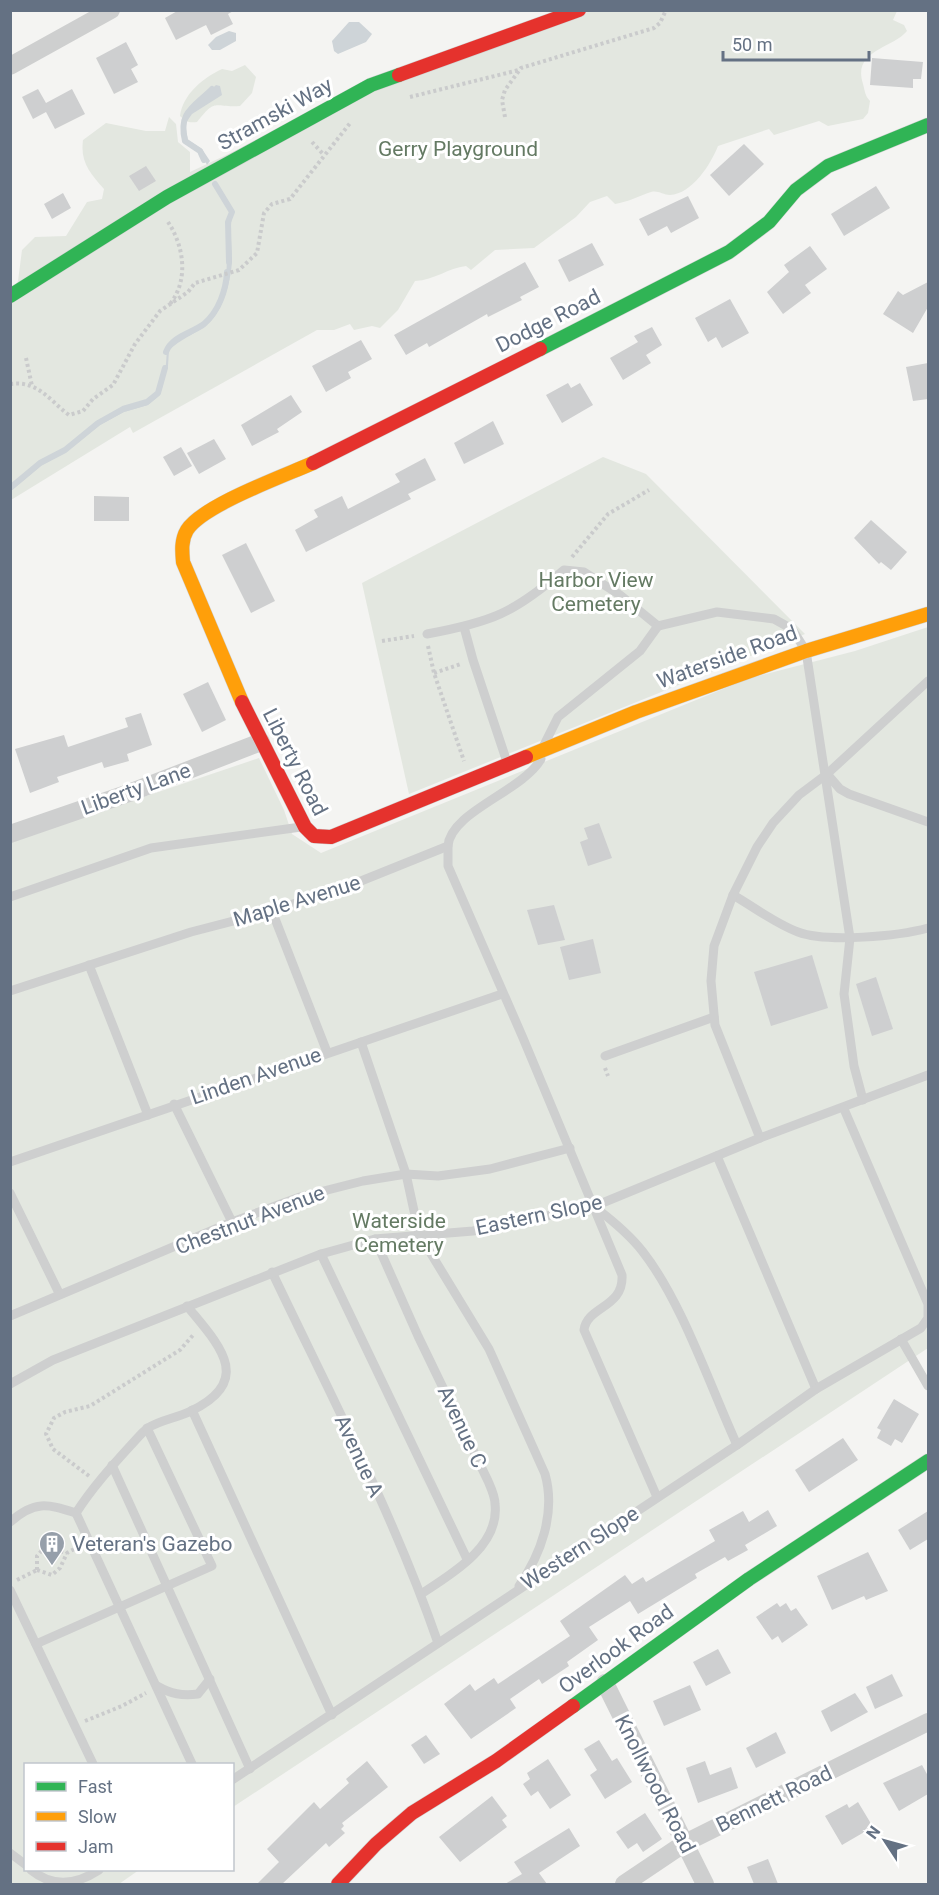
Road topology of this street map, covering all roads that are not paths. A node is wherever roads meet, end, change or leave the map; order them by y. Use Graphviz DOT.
graph roads {
  1 [pos="111,10"];
  2 [pos="579,10"];
  3 [pos="10,66"];
  4 [pos="928,125"];
  5 [pos="10,296"];
  6 [pos="181,543"];
  7 [pos="928,614"];
  8 [pos="658,626"];
  9 [pos="465,627"];
  10 [pos="427,634"];
  11 [pos="806,651"];
  12 [pos="928,681"];
  13 [pos="261,742"];
  14 [pos="542,750"];
  15 [pos="508,764"];
  16 [pos="827,774"];
  17 [pos="928,822"];
  18 [pos="305,826"];
  19 [pos="10,834"];
  20 [pos="448,846"];
  21 [pos="733,895"];
  22 [pos="10,897"];
  23 [pos="272,911"];
  24 [pos="928,928"];
  25 [pos="850,938"];
  26 [pos="89,964"];
  27 [pos="10,991"];
  28 [pos="502,994"];
  29 [pos="714,1017"];
  30 [pos="361,1042"];
  31 [pos="327,1052"];
  32 [pos="605,1056"];
  33 [pos="928,1075"];
  34 [pos="863,1101"];
  35 [pos="174,1104"];
  36 [pos="844,1109"];
  37 [pos="148,1115"];
  38 [pos="760,1138"];
  39 [pos="570,1148"];
  40 [pos="717,1156"];
  41 [pos="10,1162"];
  42 [pos="406,1174"];
  43 [pos="10,1193"];
  44 [pos="594,1206"];
  45 [pos="232,1222"];
  46 [pos="419,1234"];
  47 [pos="375,1239"];
  48 [pos="321,1254"];
  49 [pos="272,1272"];
  50 [pos="59,1293"];
  51 [pos="186,1306"];
  52 [pos="10,1316"];
  53 [pos="928,1318"];
  54 [pos="901,1340"];
  55 [pos="10,1384"];
  56 [pos="928,1386"];
  57 [pos="816,1389"];
  58 [pos="192,1410"];
  59 [pos="147,1428"];
  60 [pos="737,1445"];
  61 [pos="928,1461"];
  62 [pos="112,1465"];
  63 [pos="657,1497"];
  64 [pos="76,1513"];
  65 [pos="10,1522"];
  66 [pos="467,1559"];
  67 [pos="167,1584"];
  68 [pos="10,1590"];
  69 [pos="516,1590"];
  70 [pos="421,1594"];
  71 [pos="121,1607"];
  72 [pos="438,1643"];
  73 [pos="36,1644"];
  74 [pos="210,1679"];
  75 [pos="605,1683"];
  76 [pos="157,1686"];
  77 [pos="332,1715"];
  78 [pos="928,1722"];
  79 [pos="92,1763"];
  80 [pos="192,1763"];
  81 [pos="250,1768"];
  82 [pos="234,1779"];
  83 [pos="685,1843"];
  84 [pos="10,1852"];
  85 [pos="24,1863"];
  86 [pos="34,1871"];
  87 [pos="95,1871"];
  88 [pos="56,1884"];
  89 [pos="338,1884"];
  90 [pos="624,1884"];
  91 [pos="705,1884"];
  1 -- 3 [label="street"];
  2 -- 5 [label="street, Stramski Way"];
  4 -- 6 [label="street, Dodge Road"];
  6 -- 13 [label="street, Liberty Road"];
  7 -- 11 [label="street, Waterside Road"];
  8 -- 9 [label="lane"];
  8 -- 11 [label="lane"];
  8 -- 14 [label="lane"];
  9 -- 10 [label="lane"];
  9 -- 15 [label="lane"];
  11 -- 14 [label="street, Waterside Road"];
  11 -- 16 [label="lane"];
  12 -- 16 [label="lane"];
  13 -- 18 [label="street, Liberty Road"];
  13 -- 19 [label="street, Liberty Lane"];
  14 -- 15 [label="street, Liberty Road"];
  14 -- 20 [label="lane"];
  15 -- 18 [label="street, Liberty Road"];
  16 -- 17 [label="lane"];
  16 -- 21 [label="lane"];
  16 -- 25 [label="lane"];
  18 -- 22 [label="lane"];
  20 -- 23 [label="lane, Maple Avenue"];
  20 -- 28 [label="lane"];
  21 -- 25 [label="lane"];
  21 -- 29 [label="lane"];
  23 -- 26 [label="lane, Maple Avenue"];
  23 -- 31 [label="lane"];
  24 -- 25 [label="lane"];
  25 -- 34 [label="lane"];
  26 -- 27 [label="lane, Maple Avenue"];
  26 -- 37 [label="lane"];
  28 -- 30 [label="lane, Linden Avenue"];
  28 -- 39 [label="lane"];
  29 -- 32 [label="lane"];
  29 -- 38 [label="lane"];
  30 -- 31 [label="lane, Linden Avenue"];
  30 -- 42 [label="lane"];
  31 -- 35 [label="lane, Linden Avenue"];
  33 -- 34 [label="lane, Eastern Slope"];
  34 -- 36 [label="lane, Eastern Slope"];
  35 -- 37 [label="lane, Linden Avenue"];
  35 -- 45 [label="lane"];
  36 -- 38 [label="lane, Eastern Slope"];
  36 -- 53 [label="lane"];
  37 -- 41 [label="lane, Linden Avenue"];
  38 -- 40 [label="lane, Eastern Slope"];
  39 -- 42 [label="lane, Chestnut Avenue"];
  39 -- 44 [label="lane"];
  40 -- 44 [label="lane, Eastern Slope"];
  40 -- 57 [label="lane"];
  42 -- 45 [label="lane, Chestnut Avenue"];
  42 -- 46 [label="lane"];
  43 -- 50 [label="lane"];
  44 -- 46 [label="lane, Eastern Slope"];
  44 -- 60 [label="lane"];
  44 -- 63 [label="lane"];
  45 -- 50 [label="lane, Chestnut Avenue"];
  46 -- 47 [label="lane, Eastern Slope"];
  46 -- 69 [label="lane"];
  47 -- 48 [label="lane, Eastern Slope"];
  47 -- 66 [label="lane, Avenue C"];
  48 -- 49 [label="lane, Eastern Slope"];
  48 -- 66 [label="lane"];
  49 -- 51 [label="lane, Eastern Slope"];
  49 -- 70 [label="lane, Avenue A"];
  50 -- 52 [label="lane, Chestnut Avenue"];
  51 -- 55 [label="lane, Eastern Slope"];
  51 -- 58 [label="lane"];
  53 -- 54 [label="lane, Western Slope"];
  54 -- 56 [label="lane"];
  54 -- 57 [label="lane, Western Slope"];
  57 -- 60 [label="lane, Western Slope"];
  58 -- 59 [label="lane"];
  58 -- 77 [label="lane"];
  59 -- 62 [label="lane"];
  59 -- 67 [label="lane"];
  60 -- 63 [label="lane, Western Slope"];
  61 -- 75 [label="street, Overlook Road"];
  62 -- 64 [label="lane"];
  62 -- 67 [label="lane"];
  63 -- 69 [label="lane, Western Slope"];
  64 -- 65 [label="lane"];
  64 -- 71 [label="lane"];
  66 -- 70 [label="lane, Avenue C"];
  67 -- 71 [label="lane"];
  67 -- 74 [label="lane"];
  68 -- 73 [label="lane"];
  69 -- 72 [label="lane, Western Slope"];
  70 -- 72 [label="lane, Avenue A"];
  71 -- 73 [label="lane"];
  71 -- 76 [label="lane"];
  72 -- 77 [label="lane, Western Slope"];
  73 -- 79 [label="lane"];
  74 -- 76 [label="lane"];
  74 -- 81 [label="lane"];
  75 -- 83 [label="street, Knollwood Road"];
  75 -- 89 [label="street, Overlook Road"];
  76 -- 80 [label="lane"];
  77 -- 81 [label="lane, Western Slope"];
  78 -- 83 [label="street, Bennett Road"];
  81 -- 82 [label="lane, Western Slope"];
  83 -- 90 [label="street, Bennett Road"];
  83 -- 91 [label="street, Knollwood Road"];
  84 -- 85 [label="lane"];
  86 -- 88 [label="lane"];
  87 -- 88 [label="lane"];
}
